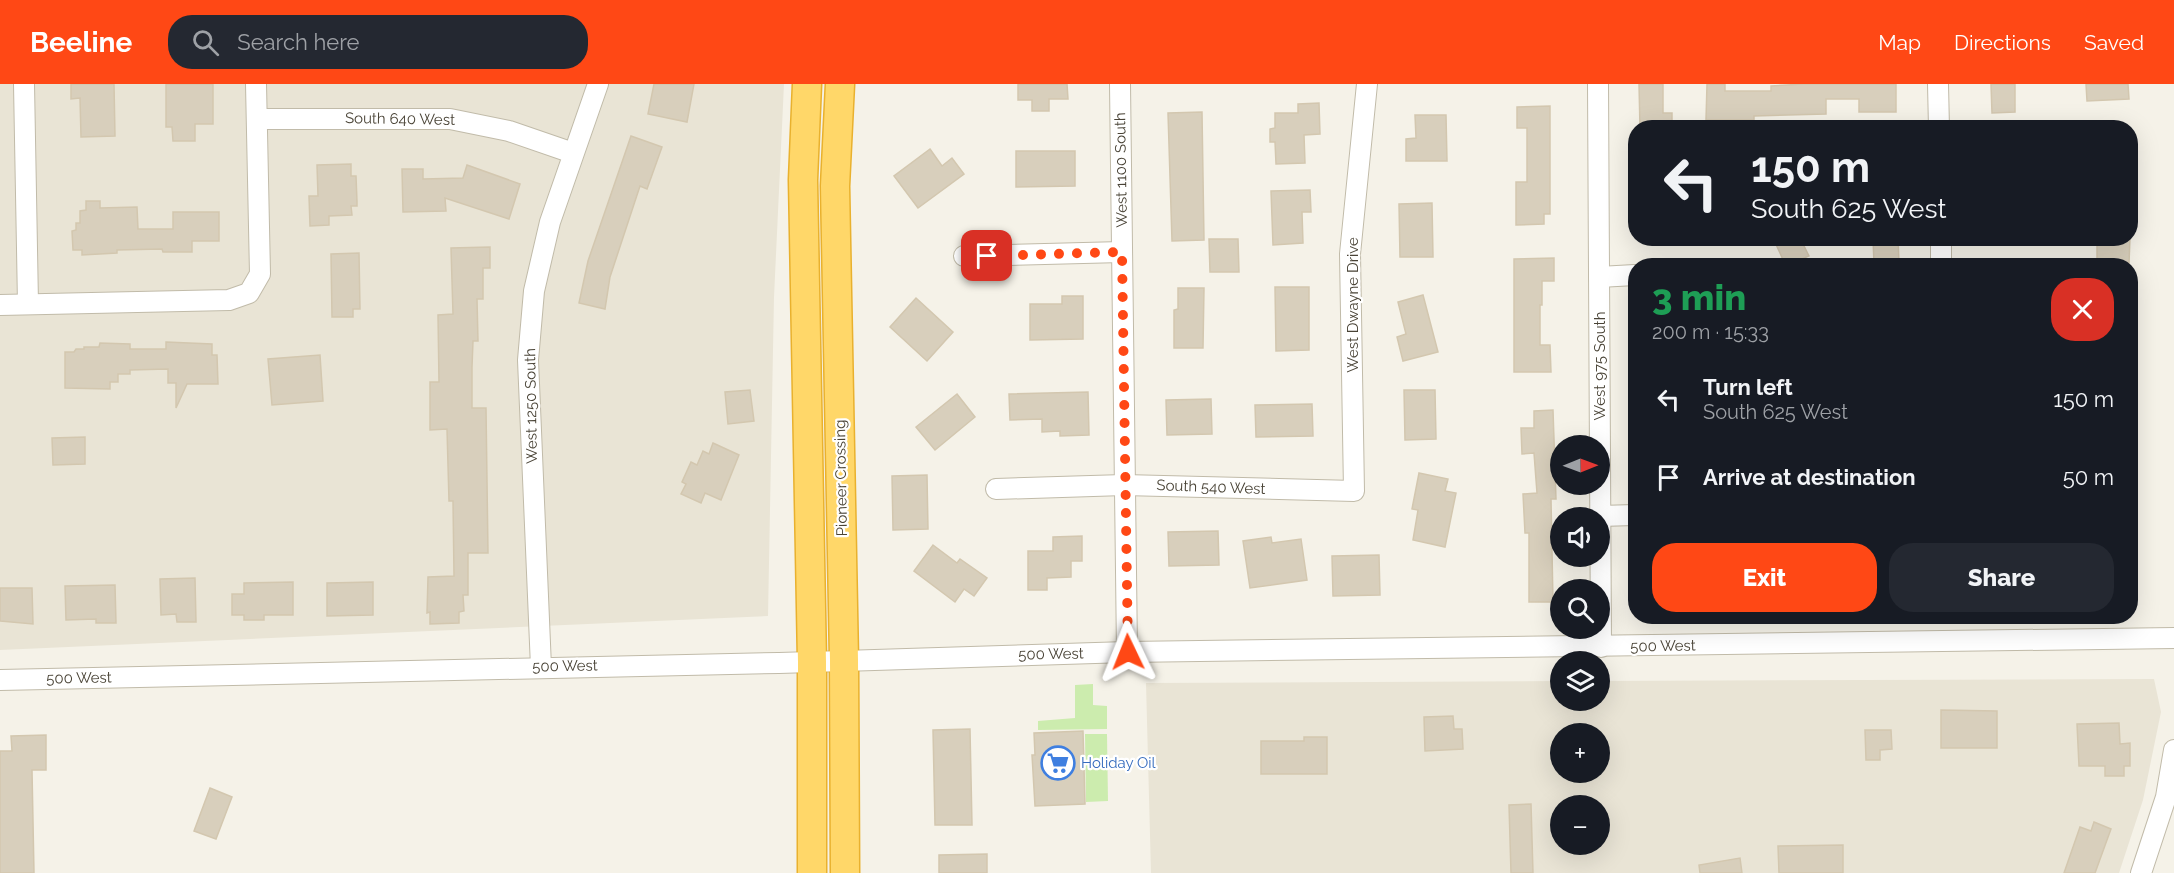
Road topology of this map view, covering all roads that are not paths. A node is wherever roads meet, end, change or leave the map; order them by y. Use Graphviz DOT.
graph roads {
  1 [pos="24,84"];
  2 [pos="256,84"];
  3 [pos="598,84"];
  4 [pos="807,84"];
  5 [pos="840,84"];
  6 [pos="1120,84"];
  7 [pos="1367,84"];
  8 [pos="1598,84"];
  9 [pos="1938,84"];
  10 [pos="257,119"];
  11 [pos="1939,120"];
  12 [pos="573,153"];
  13 [pos="1122,252"];
  14 [pos="964,256"];
  15 [pos="1628,275"];
  16 [pos="1599,277"];
  17 [pos="28,304"];
  18 [pos="0,305"];
  19 [pos="1124,484"];
  20 [pos="996,489"];
  21 [pos="1354,491"];
  22 [pos="1600,507"];
  23 [pos="1628,515"];
  24 [pos="1610,516"];
  25 [pos="1600,567"];
  26 [pos="2174,638"];
  27 [pos="1601,647"];
  28 [pos="1128,652"];
  29 [pos="844,660"];
  30 [pos="812,662"];
  31 [pos="541,667"];
  32 [pos="0,680"];
  33 [pos="2174,750"];
  34 [pos="812,873"];
  35 [pos="845,873"];
  36 [pos="2141,873"];
  1 -- 17 [label="street"];
  2 -- 10 [label="street"];
  3 -- 12 [label="street, West 1250 South"];
  4 -- 30 [label="highway"];
  5 -- 29 [label="highway, Pioneer Crossing"];
  6 -- 13 [label="street, West 1100 South"];
  7 -- 21 [label="street, West Dwayne Drive"];
  8 -- 16 [label="street, West 975 South"];
  9 -- 11 [label="street"];
  10 -- 12 [label="street, South 640 West"];
  10 -- 17 [label="street"];
  12 -- 31 [label="street, West 1250 South"];
  13 -- 14 [label="street"];
  13 -- 19 [label="street, West 1100 South"];
  15 -- 16 [label="street"];
  16 -- 22 [label="street, West 975 South"];
  17 -- 18 [label="street"];
  19 -- 20 [label="street, South 540 West"];
  19 -- 21 [label="street, South 540 West"];
  19 -- 28 [label="street, West 1100 South"];
  23 -- 24 [label="street"];
  25 -- 27 [label="street, West 975 South"];
  26 -- 27 [label="street, 500 West"];
  27 -- 28 [label="street, 500 West"];
  28 -- 29 [label="street, 500 West"];
  29 -- 30 [label="street, 500 West"];
  29 -- 35 [label="highway, Pioneer Crossing"];
  30 -- 31 [label="street, 500 West"];
  30 -- 34 [label="highway"];
  31 -- 32 [label="street, 500 West"];
  33 -- 36 [label="street"];
}
